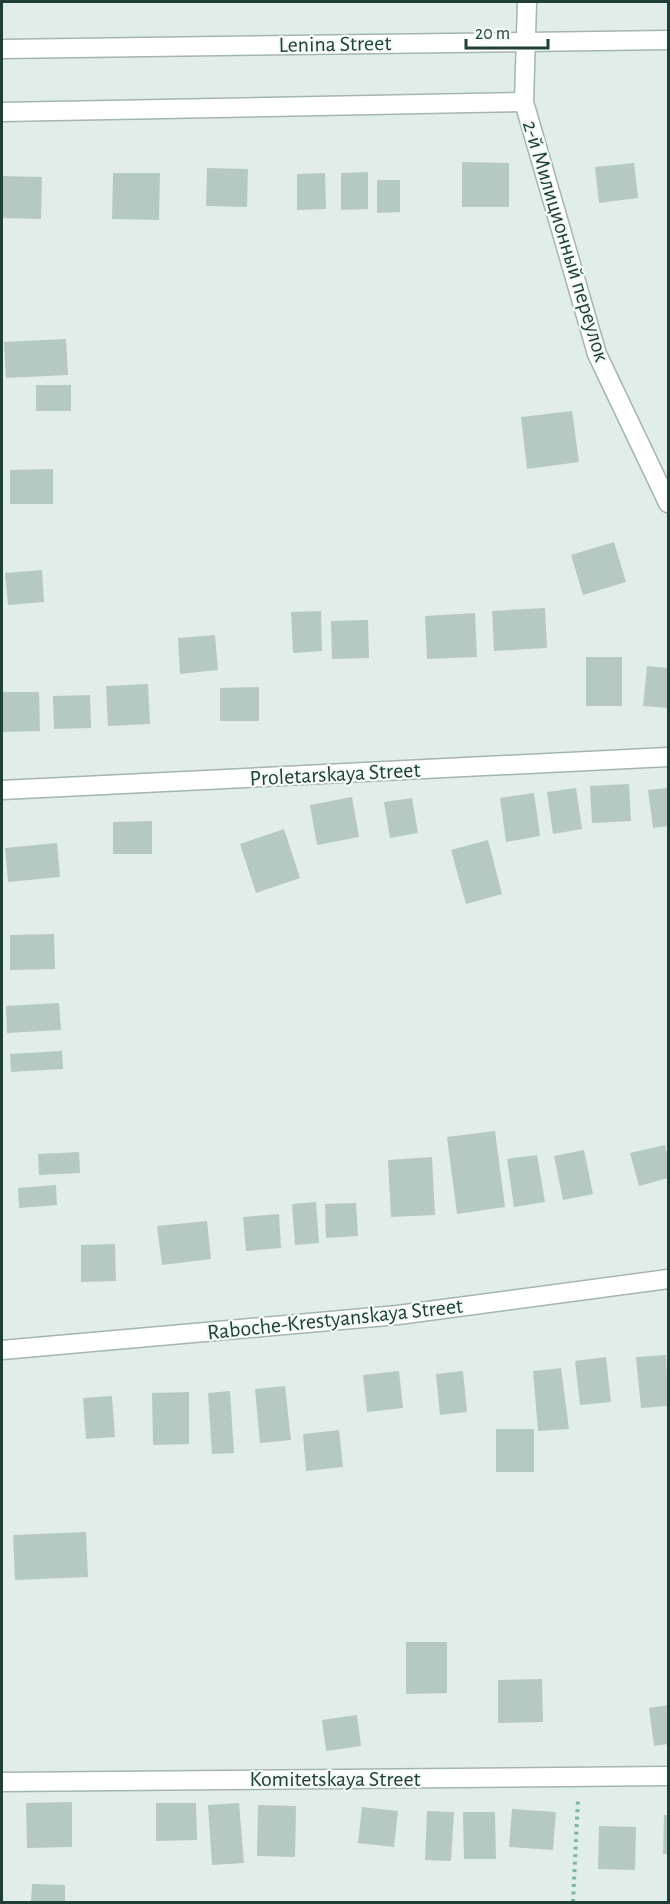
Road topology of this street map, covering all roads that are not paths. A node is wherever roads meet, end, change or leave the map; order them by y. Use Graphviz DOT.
graph roads {
  1 [pos="527,2"];
  2 [pos="669,40"];
  3 [pos="526,42"];
  4 [pos="2,49"];
  5 [pos="524,102"];
  6 [pos="2,112"];
  7 [pos="669,503"];
  8 [pos="669,757"];
  9 [pos="2,790"];
  10 [pos="669,1280"];
  11 [pos="2,1350"];
  12 [pos="669,1776"];
  13 [pos="2,1782"];
  1 -- 3 [label="street, 2-й Милиционный переулок"];
  2 -- 3 [label="street, Lenina Street"];
  3 -- 4 [label="street, Lenina Street"];
  3 -- 5 [label="street, 2-й Милиционный переулок"];
  5 -- 6 [label="street"];
  5 -- 7 [label="street, 2-й Милиционный переулок"];
  8 -- 9 [label="street, Proletarskaya Street"];
  10 -- 11 [label="street, Raboche-Krestyanskaya Street"];
  12 -- 13 [label="street, Komitetskaya Street"];
}
